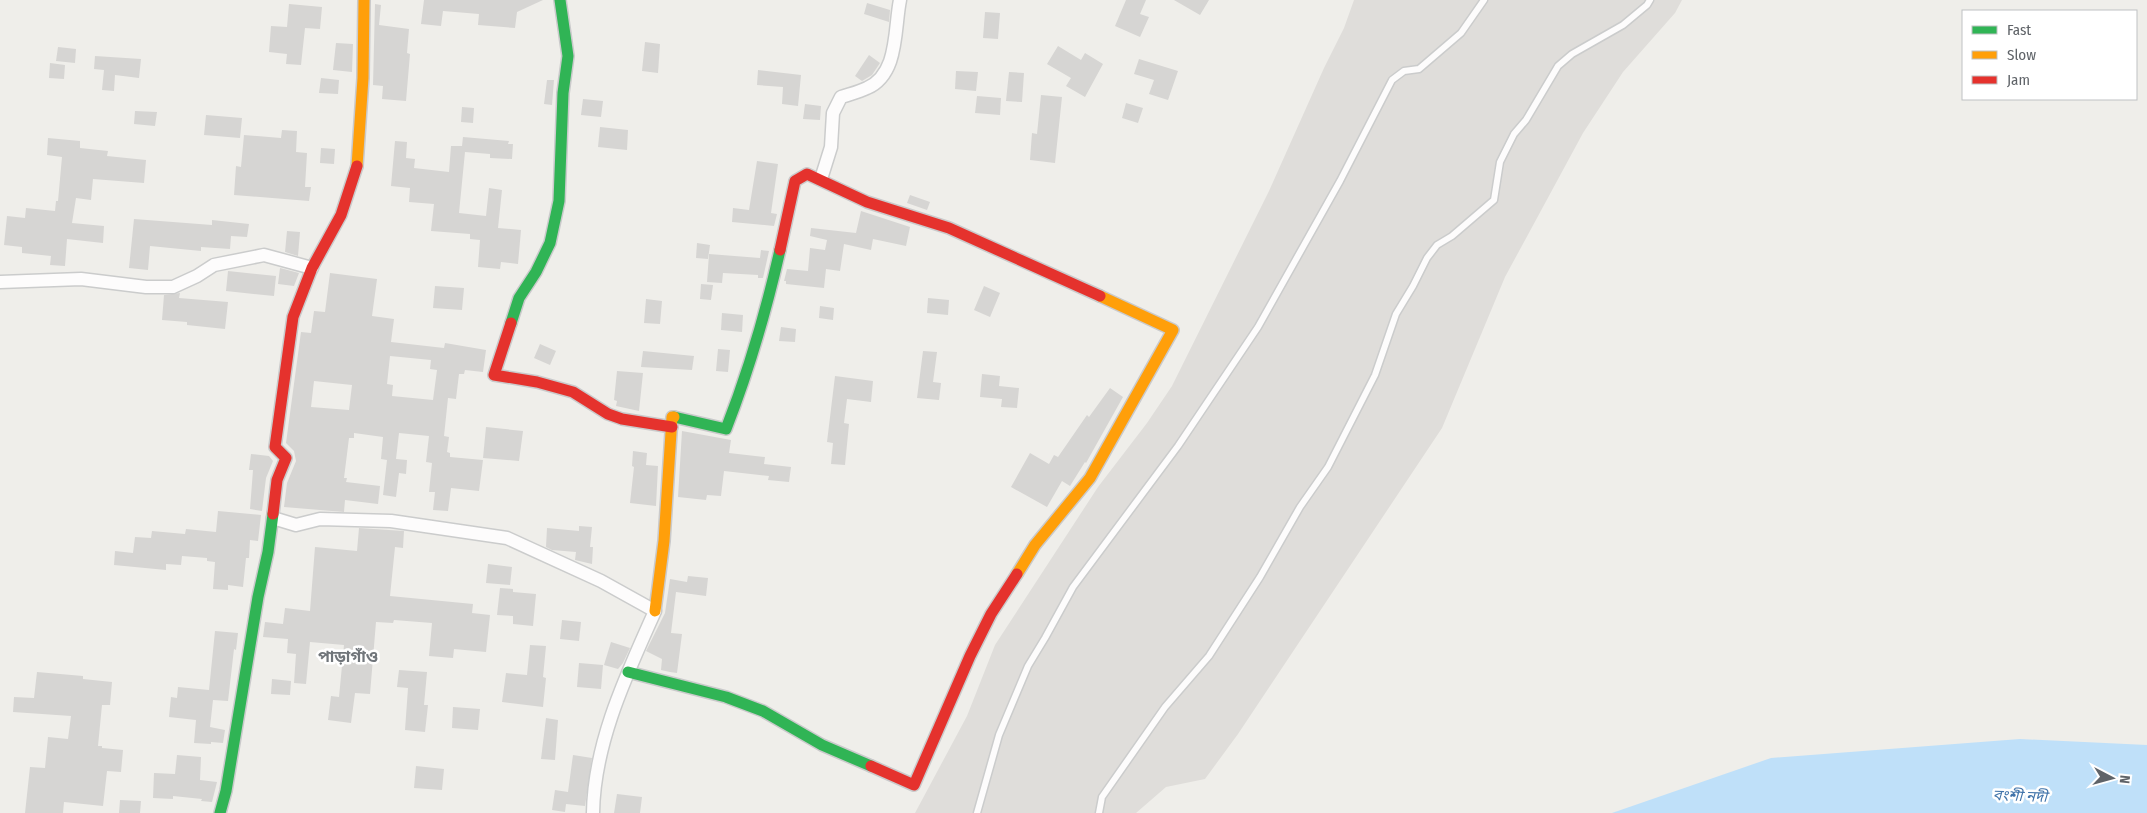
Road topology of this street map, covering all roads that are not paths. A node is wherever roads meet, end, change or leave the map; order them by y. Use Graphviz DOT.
graph roads {
  1 [pos="364,0"];
  2 [pos="560,0"];
  3 [pos="900,0"];
  4 [pos="1484,0"];
  5 [pos="1650,0"];
  6 [pos="822,180"];
  7 [pos="312,268"];
  8 [pos="0,282"];
  9 [pos="672,427"];
  10 [pos="273,518"];
  11 [pos="655,611"];
  12 [pos="628,672"];
  13 [pos="220,813"];
  14 [pos="593,813"];
  15 [pos="977,813"];
  16 [pos="1099,813"];
  1 -- 7 [label="street"];
  2 -- 9 [label="street"];
  3 -- 6 [label="street"];
  4 -- 15 [label="lane"];
  5 -- 16 [label="lane"];
  6 -- 9 [label="street"];
  6 -- 12 [label="street"];
  7 -- 8 [label="street"];
  7 -- 10 [label="street"];
  9 -- 11 [label="street"];
  10 -- 11 [label="street"];
  10 -- 13 [label="street"];
  11 -- 12 [label="street"];
  12 -- 14 [label="street"];
}
